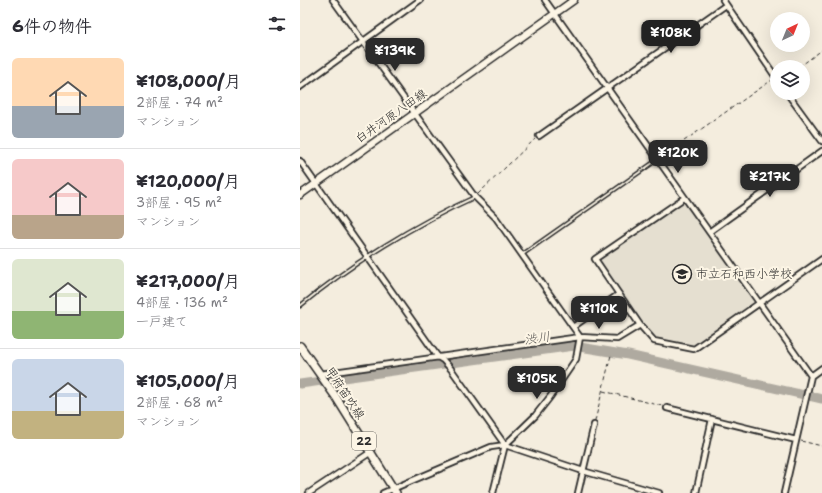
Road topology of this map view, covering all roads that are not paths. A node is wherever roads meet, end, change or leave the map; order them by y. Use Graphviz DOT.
graph roads {
  1 [pos="333,0"];
  2 [pos="420,0"];
  3 [pos="545,0"];
  4 [pos="574,0"];
  5 [pos="723,0"];
  6 [pos="726,5"];
  7 [pos="554,13"];
  8 [pos="363,41"];
  9 [pos="770,69"];
  10 [pos="300,87"];
  11 [pos="608,88"];
  12 [pos="792,100"];
  13 [pos="414,113"];
  14 [pos="539,136"];
  15 [pos="822,142"];
  16 [pos="822,151"];
  17 [pos="658,160"];
  18 [pos="300,161"];
  19 [pos="315,184"];
  20 [pos="300,195"];
  21 [pos="474,197"];
  22 [pos="684,198"];
  23 [pos="709,232"];
  24 [pos="523,254"];
  25 [pos="367,258"];
  26 [pos="822,259"];
  27 [pos="619,294"];
  28 [pos="760,303"];
  29 [pos="300,306"];
  30 [pos="640,324"];
  31 [pos="573,327"];
  32 [pos="580,340"];
  33 [pos="301,351"];
  34 [pos="438,357"];
  35 [pos="822,368"];
  36 [pos="321,375"];
  37 [pos="811,376"];
  38 [pos="667,408"];
  39 [pos="712,419"];
  40 [pos="594,426"];
  41 [pos="796,440"];
  42 [pos="505,445"];
  43 [pos="371,452"];
  44 [pos="583,471"];
  45 [pos="395,490"];
  46 [pos="309,493"];
  47 [pos="383,493"];
  48 [pos="493,493"];
  49 [pos="578,493"];
  50 [pos="659,493"];
  51 [pos="696,493"];
  52 [pos="784,493"];
  1 -- 8 [label="street"];
  2 -- 8 [label="street"];
  3 -- 7 [label="street"];
  4 -- 7 [label="main road, 白井河原八田線"];
  5 -- 6 [label="street"];
  6 -- 9 [label="street"];
  6 -- 11 [label="street"];
  7 -- 11 [label="street"];
  7 -- 13 [label="main road, 白井河原八田線"];
  8 -- 10 [label="street"];
  8 -- 13 [label="street"];
  11 -- 14 [label="street"];
  11 -- 17 [label="street"];
  12 -- 15 [label="street"];
  13 -- 19 [label="main road, 白井河原八田線"];
  13 -- 21 [label="street"];
  16 -- 23 [label="street"];
  17 -- 22 [label="street"];
  17 -- 24 [label="lane"];
  18 -- 19 [label="street"];
  19 -- 20 [label="main road, 白井河原八田線"];
  19 -- 25 [label="street"];
  21 -- 24 [label="street"];
  21 -- 25 [label="lane"];
  22 -- 23 [label="street"];
  22 -- 27 [label="street"];
  23 -- 28 [label="street"];
  24 -- 31 [label="street"];
  25 -- 29 [label="lane"];
  25 -- 34 [label="street"];
  26 -- 28 [label="street"];
  27 -- 30 [label="street"];
  27 -- 31 [label="street"];
  28 -- 30 [label="street"];
  28 -- 37 [label="street"];
  30 -- 32 [label="street"];
  31 -- 32 [label="street"];
  32 -- 34 [label="street"];
  32 -- 42 [label="street"];
  33 -- 36 [label="main road, 甲府笛吹線 / 22"];
  34 -- 36 [label="street"];
  34 -- 42 [label="street"];
  35 -- 37 [label="street"];
  36 -- 43 [label="main road, 甲府笛吹線 / 22"];
  37 -- 41 [label="street"];
  38 -- 39 [label="street"];
  39 -- 41 [label="street"];
  39 -- 51 [label="street"];
  40 -- 44 [label="street"];
  41 -- 52 [label="street"];
  42 -- 44 [label="street"];
  42 -- 45 [label="street"];
  42 -- 48 [label="street"];
  43 -- 45 [label="main road, 甲府笛吹線 / 22"];
  43 -- 46 [label="street"];
  44 -- 49 [label="street"];
  44 -- 50 [label="street"];
  45 -- 47 [label="street"];
}
